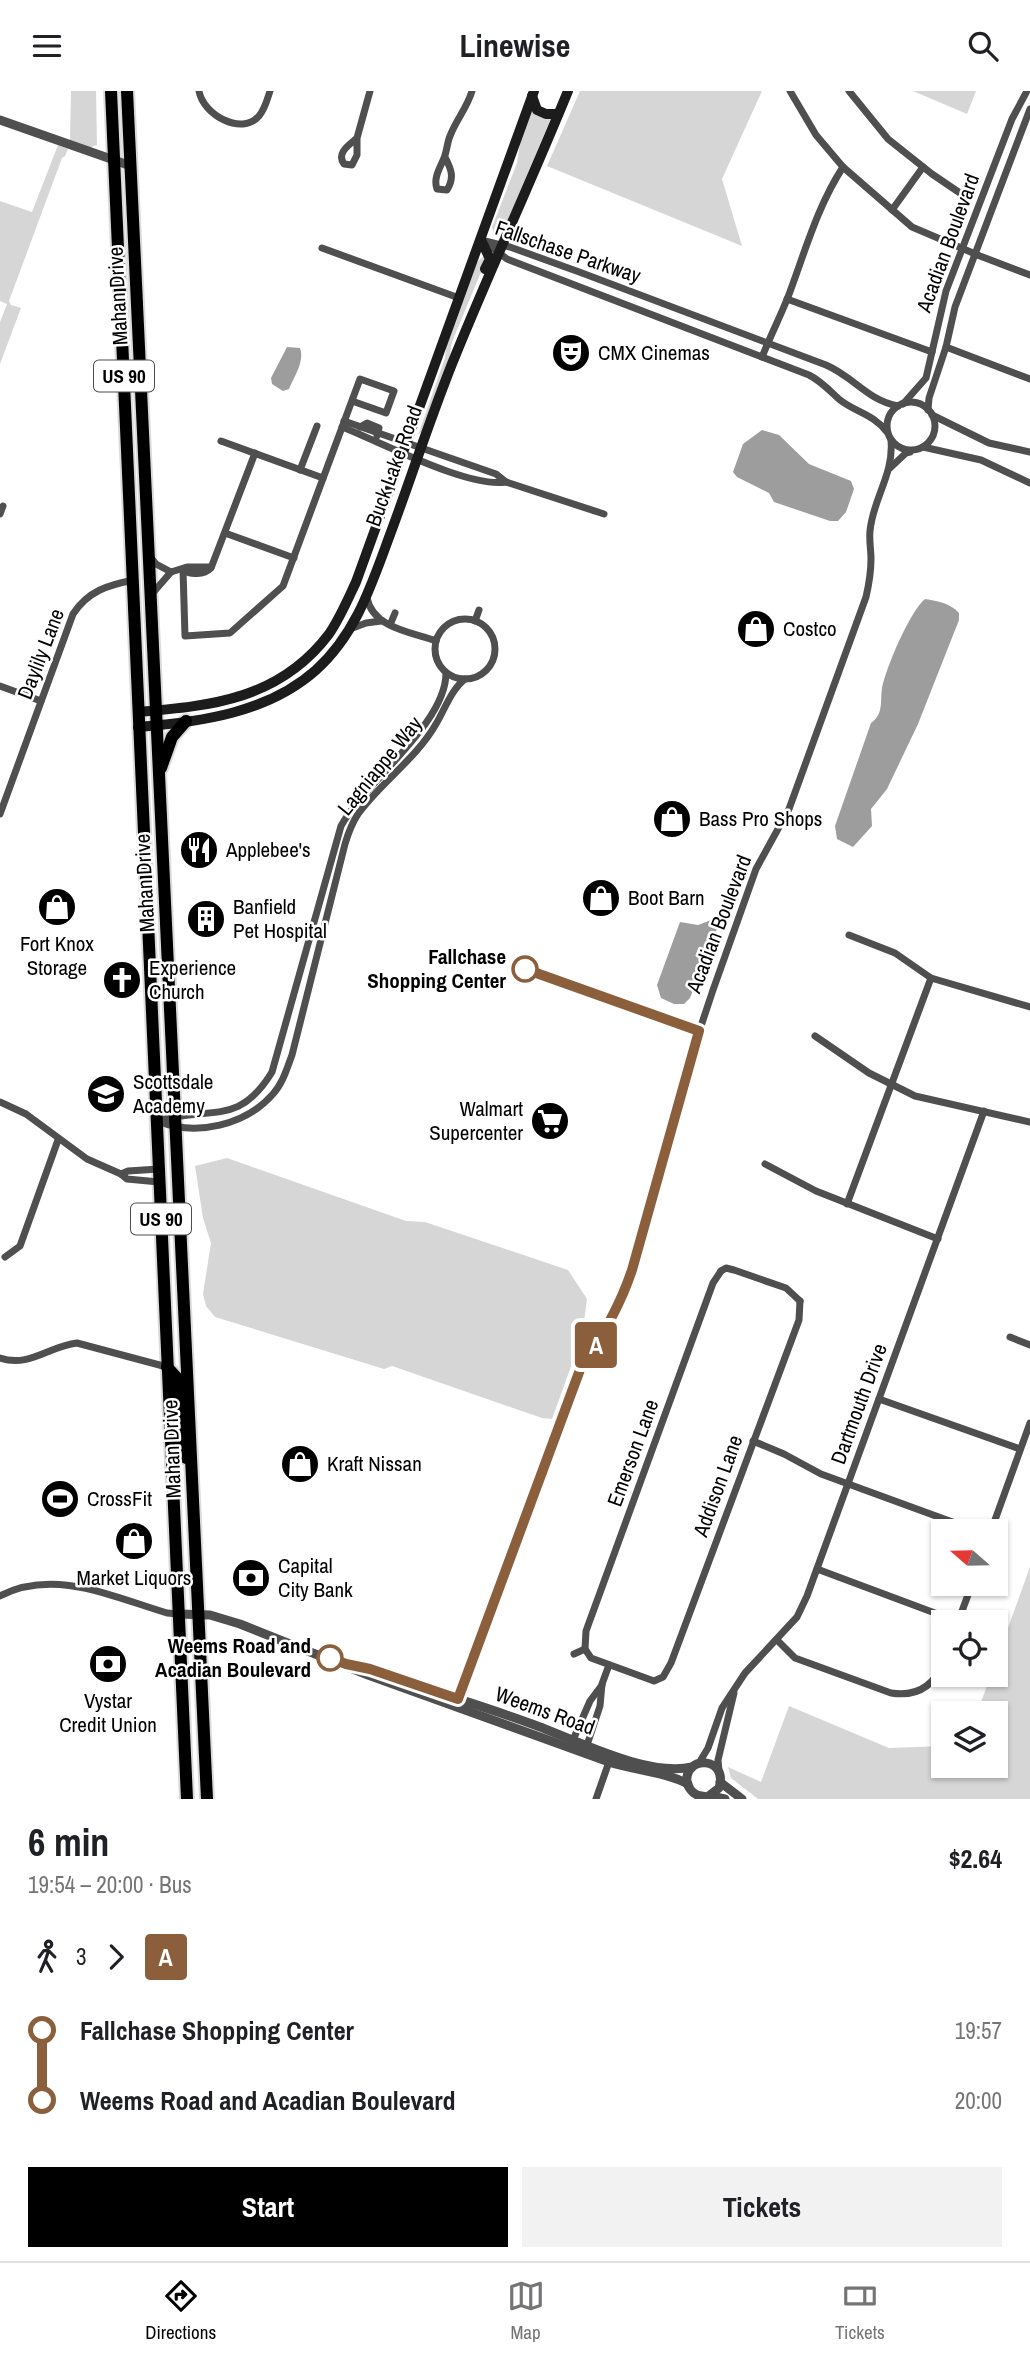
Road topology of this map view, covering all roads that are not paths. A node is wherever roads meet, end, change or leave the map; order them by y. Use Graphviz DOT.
graph roads {
  1 [pos="111,91"];
  2 [pos="127,91"];
  3 [pos="199,91"];
  4 [pos="270,91"];
  5 [pos="370,91"];
  6 [pos="472,91"];
  7 [pos="568,91"];
  8 [pos="790,91"];
  9 [pos="849,91"];
  10 [pos="1027,91"];
  11 [pos="533,94"];
  12 [pos="1030,109"];
  13 [pos="558,114"];
  14 [pos="0,120"];
  15 [pos="357,138"];
  16 [pos="445,157"];
  17 [pos="115,161"];
  18 [pos="131,166"];
  19 [pos="843,167"];
  20 [pos="923,167"];
  21 [pos="960,193"];
  22 [pos="892,210"];
  23 [pos="481,240"];
  24 [pos="322,248"];
  25 [pos="964,249"];
  26 [pos="503,252"];
  27 [pos="975,254"];
  28 [pos="1030,275"];
  29 [pos="603,281"];
  30 [pos="597,295"];
  31 [pos="459,298"];
  32 [pos="787,299"];
  33 [pos="768,343"];
  34 [pos="946,347"];
  35 [pos="932,352"];
  36 [pos="456,354"];
  37 [pos="762,357"];
  38 [pos="1030,379"];
  39 [pos="352,401"];
  40 [pos="900,405"];
  41 [pos="930,413"];
  42 [pos="343,423"];
  43 [pos="317,426"];
  44 [pos="889,436"];
  45 [pos="377,437"];
  46 [pos="221,441"];
  47 [pos="408,442"];
  48 [pos="919,448"];
  49 [pos="1030,452"];
  50 [pos="255,453"];
  51 [pos="403,453"];
  52 [pos="421,453"];
  53 [pos="128,464"];
  54 [pos="890,469"];
  55 [pos="300,470"];
  56 [pos="323,478"];
  57 [pos="506,482"];
  58 [pos="1030,483"];
  59 [pos="145,486"];
  60 [pos="3,506"];
  61 [pos="604,514"];
  62 [pos="0,515"];
  63 [pos="225,533"];
  64 [pos="150,557"];
  65 [pos="294,558"];
  66 [pos="183,570"];
  67 [pos="171,572"];
  68 [pos="134,580"];
  69 [pos="367,596"];
  70 [pos="150,597"];
  71 [pos="479,610"];
  72 [pos="395,613"];
  73 [pos="381,621"];
  74 [pos="475,621"];
  75 [pos="390,625"];
  76 [pos="350,629"];
  77 [pos="436,641"];
  78 [pos="446,673"];
  79 [pos="465,679"];
  80 [pos="0,686"];
  81 [pos="41,701"];
  82 [pos="155,711"];
  83 [pos="138,712"];
  84 [pos="186,721"];
  85 [pos="156,725"];
  86 [pos="138,727"];
  87 [pos="417,735"];
  88 [pos="425,741"];
  89 [pos="434,747"];
  90 [pos="158,775"];
  91 [pos="0,814"];
  92 [pos="346,817"];
  93 [pos="354,821"];
  94 [pos="321,898"];
  95 [pos="331,900"];
  96 [pos="849,935"];
  97 [pos="148,944"];
  98 [pos="167,958"];
  99 [pos="299,978"];
  100 [pos="930,978"];
  101 [pos="311,982"];
  102 [pos="1030,1007"];
  103 [pos="815,1036"];
  104 [pos="891,1085"];
  105 [pos="0,1102"];
  106 [pos="985,1111"];
  107 [pos="158,1121"];
  108 [pos="175,1122"];
  109 [pos="1030,1122"];
  110 [pos="58,1140"];
  111 [pos="765,1164"];
  112 [pos="121,1174"];
  113 [pos="159,1175"];
  114 [pos="847,1204"];
  115 [pos="938,1239"];
  116 [pos="5,1257"];
  117 [pos="803,1299"];
  118 [pos="1010,1337"];
  119 [pos="1030,1345"];
  120 [pos="0,1358"];
  121 [pos="167,1367"];
  122 [pos="879,1399"];
  123 [pos="1030,1423"];
  124 [pos="753,1441"];
  125 [pos="1020,1449"];
  126 [pos="192,1475"];
  127 [pos="848,1484"];
  128 [pos="945,1519"];
  129 [pos="995,1519"];
  130 [pos="817,1569"];
  131 [pos="0,1596"];
  132 [pos="931,1612"];
  133 [pos="179,1614"];
  134 [pos="198,1615"];
  135 [pos="777,1640"];
  136 [pos="585,1649"];
  137 [pos="574,1654"];
  138 [pos="609,1665"];
  139 [pos="660,1679"];
  140 [pos="931,1680"];
  141 [pos="602,1684"];
  142 [pos="665,1687"];
  143 [pos="734,1690"];
  144 [pos="457,1702"];
  145 [pos="573,1740"];
  146 [pos="587,1745"];
  147 [pos="610,1758"];
  148 [pos="696,1765"];
  149 [pos="719,1771"];
  150 [pos="720,1782"];
  151 [pos="690,1791"];
  152 [pos="717,1798"];
  153 [pos="187,1799"];
  154 [pos="207,1799"];
  155 [pos="596,1799"];
  156 [pos="742,1799"];
  1 -- 17 [label="main road, Mahan Drive / US 90"];
  2 -- 18 [label="main road, Mahan Drive / US 90"];
  3 -- 4 [label="street"];
  5 -- 15 [label="street"];
  6 -- 16 [label="street"];
  7 -- 13 [label="main road, Buck Lake Road"];
  8 -- 19 [label="street"];
  9 -- 20 [label="street"];
  10 -- 25 [label="street, Acadian Boulevard"];
  11 -- 13 [label="main road"];
  11 -- 23 [label="main road, Buck Lake Road"];
  12 -- 27 [label="street, Acadian Boulevard"];
  13 -- 26 [label="main road, Buck Lake Road"];
  14 -- 17 [label="street"];
  17 -- 18 [label="street"];
  17 -- 53 [label="main road, Mahan Drive / US 90"];
  18 -- 59 [label="main road, Mahan Drive / US 90"];
  19 -- 22 [label="street"];
  19 -- 32 [label="street"];
  20 -- 21 [label="street"];
  20 -- 22 [label="street"];
  22 -- 25 [label="street"];
  23 -- 26 [label="street, Fallschase Parkway"];
  23 -- 31 [label="main road, Buck Lake Road"];
  23 -- 36 [label="main road"];
  24 -- 31 [label="street"];
  25 -- 27 [label="street"];
  25 -- 35 [label="street, Acadian Boulevard"];
  26 -- 29 [label="street, Fallschase Parkway"];
  26 -- 30 [label="street, Fallschase Parkway"];
  26 -- 36 [label="main road, Buck Lake Road"];
  27 -- 28 [label="street"];
  27 -- 34 [label="street, Acadian Boulevard"];
  29 -- 30 [label="street"];
  29 -- 33 [label="street, Fallschase Parkway"];
  30 -- 37 [label="street, Fallschase Parkway"];
  31 -- 47 [label="main road, Buck Lake Road"];
  32 -- 33 [label="street"];
  32 -- 35 [label="street"];
  33 -- 37 [label="street"];
  33 -- 40 [label="street, Fallschase Parkway"];
  34 -- 38 [label="street"];
  34 -- 41 [label="street, Acadian Boulevard"];
  35 -- 40 [label="street, Acadian Boulevard"];
  36 -- 52 [label="main road, Buck Lake Road"];
  37 -- 44 [label="street, Fallschase Parkway"];
  39 -- 39 [label="street"];
  39 -- 42 [label="street"];
  40 -- 41 [label="street"];
  40 -- 44 [label="street"];
  41 -- 48 [label="street"];
  41 -- 49 [label="street"];
  42 -- 45 [label="street"];
  42 -- 45 [label="street"];
  42 -- 56 [label="street"];
  43 -- 55 [label="street"];
  44 -- 48 [label="street"];
  44 -- 54 [label="street, Acadian Boulevard"];
  45 -- 47 [label="street"];
  45 -- 51 [label="street"];
  46 -- 50 [label="street"];
  47 -- 51 [label="main road, Buck Lake Road"];
  47 -- 52 [label="street"];
  48 -- 54 [label="street"];
  48 -- 58 [label="street"];
  50 -- 55 [label="street"];
  50 -- 63 [label="street"];
  51 -- 52 [label="street"];
  51 -- 82 [label="main road, Buck Lake Road"];
  52 -- 57 [label="street"];
  52 -- 57 [label="street"];
  52 -- 69 [label="main road, Buck Lake Road"];
  53 -- 59 [label="main road"];
  53 -- 68 [label="main road, Mahan Drive / US 90"];
  54 -- 144 [label="street, Acadian Boulevard"];
  55 -- 56 [label="street"];
  56 -- 65 [label="street"];
  57 -- 61 [label="street"];
  59 -- 64 [label="main road, Mahan Drive / US 90"];
  60 -- 62 [label="street"];
  63 -- 65 [label="street"];
  63 -- 66 [label="street"];
  64 -- 67 [label="street"];
  64 -- 70 [label="main road, Mahan Drive / US 90"];
  65 -- 66 [label="street"];
  66 -- 67 [label="street"];
  67 -- 70 [label="street"];
  68 -- 81 [label="street, Daylily Lane"];
  68 -- 83 [label="main road, Mahan Drive / US 90"];
  69 -- 73 [label="street"];
  69 -- 76 [label="main road, Buck Lake Road"];
  70 -- 82 [label="main road, Mahan Drive / US 90"];
  71 -- 74 [label="street"];
  72 -- 75 [label="street"];
  73 -- 75 [label="street"];
  73 -- 76 [label="street"];
  74 -- 77 [label="street"];
  74 -- 79 [label="street"];
  75 -- 77 [label="street"];
  76 -- 84 [label="main road, Buck Lake Road"];
  77 -- 78 [label="street"];
  78 -- 79 [label="street"];
  78 -- 87 [label="street, Lagniappe Way"];
  79 -- 88 [label="street, Lagniappe Way"];
  80 -- 81 [label="street"];
  81 -- 91 [label="street, Daylily Lane"];
  82 -- 83 [label="main road, Buck Lake Road"];
  82 -- 85 [label="main road, Mahan Drive / US 90"];
  83 -- 86 [label="main road, Mahan Drive / US 90"];
  84 -- 85 [label="main road, Buck Lake Road"];
  84 -- 90 [label="main road"];
  85 -- 86 [label="main road, Buck Lake Road"];
  85 -- 90 [label="main road, Mahan Drive / US 90"];
  86 -- 97 [label="main road, Mahan Drive / US 90"];
  87 -- 88 [label="street"];
  87 -- 92 [label="street, Lagniappe Way"];
  88 -- 89 [label="street"];
  88 -- 93 [label="street, Lagniappe Way"];
  90 -- 98 [label="main road, Mahan Drive / US 90"];
  92 -- 93 [label="street"];
  92 -- 94 [label="street, Lagniappe Way"];
  93 -- 95 [label="street, Lagniappe Way"];
  94 -- 95 [label="street"];
  94 -- 99 [label="street, Lagniappe Way"];
  95 -- 101 [label="street, Lagniappe Way"];
  96 -- 100 [label="street"];
  97 -- 98 [label="main road"];
  97 -- 107 [label="main road, Mahan Drive / US 90"];
  98 -- 108 [label="main road, Mahan Drive / US 90"];
  99 -- 101 [label="street"];
  99 -- 108 [label="street, Lagniappe Way"];
  100 -- 102 [label="street"];
  100 -- 104 [label="street"];
  101 -- 108 [label="street, Lagniappe Way"];
  103 -- 104 [label="street"];
  104 -- 106 [label="street"];
  104 -- 114 [label="street"];
  105 -- 110 [label="street"];
  106 -- 109 [label="street"];
  106 -- 115 [label="street, Dartmouth Drive"];
  107 -- 108 [label="street, Lagniappe Way"];
  107 -- 108 [label="street, Lagniappe Way"];
  107 -- 113 [label="main road, Mahan Drive / US 90"];
  108 -- 126 [label="main road, Mahan Drive / US 90"];
  110 -- 112 [label="street"];
  110 -- 116 [label="street"];
  111 -- 114 [label="street"];
  112 -- 113 [label="street"];
  112 -- 113 [label="street"];
  113 -- 121 [label="main road, Mahan Drive / US 90"];
  114 -- 115 [label="street"];
  115 -- 122 [label="street, Dartmouth Drive"];
  117 -- 124 [label="street, Addison Lane"];
  117 -- 136 [label="street, Emerson Lane"];
  118 -- 119 [label="street"];
  120 -- 121 [label="street"];
  121 -- 126 [label="main road"];
  121 -- 133 [label="main road, Mahan Drive / US 90"];
  122 -- 125 [label="street"];
  122 -- 127 [label="street, Dartmouth Drive"];
  123 -- 125 [label="street"];
  124 -- 127 [label="street"];
  124 -- 139 [label="street, Addison Lane"];
  125 -- 129 [label="street"];
  126 -- 134 [label="main road, Mahan Drive / US 90"];
  127 -- 128 [label="street"];
  127 -- 130 [label="street, Dartmouth Drive"];
  130 -- 132 [label="street"];
  130 -- 135 [label="street, Dartmouth Drive"];
  131 -- 133 [label="street, Weems Road"];
  133 -- 134 [label="street, Weems Road"];
  133 -- 153 [label="main road, Mahan Drive / US 90"];
  134 -- 144 [label="street, Weems Road"];
  134 -- 154 [label="main road, Mahan Drive / US 90"];
  135 -- 140 [label="street"];
  135 -- 143 [label="street, Dartmouth Drive"];
  136 -- 137 [label="street"];
  136 -- 138 [label="street"];
  138 -- 139 [label="street"];
  138 -- 141 [label="street"];
  139 -- 142 [label="street"];
  141 -- 145 [label="street"];
  141 -- 146 [label="street"];
  143 -- 148 [label="street, Dartmouth Drive"];
  143 -- 149 [label="street, Dartmouth Drive"];
  144 -- 145 [label="street, Weems Road"];
  144 -- 147 [label="street, Weems Road"];
  145 -- 146 [label="street, Weems Road"];
  146 -- 147 [label="street, Weems Road"];
  147 -- 148 [label="street, Weems Road"];
  147 -- 151 [label="street, Weems Road"];
  147 -- 155 [label="street"];
  148 -- 149 [label="street"];
  148 -- 151 [label="street"];
  149 -- 150 [label="street"];
  150 -- 152 [label="street"];
  150 -- 156 [label="street"];
  151 -- 152 [label="street"];
}
